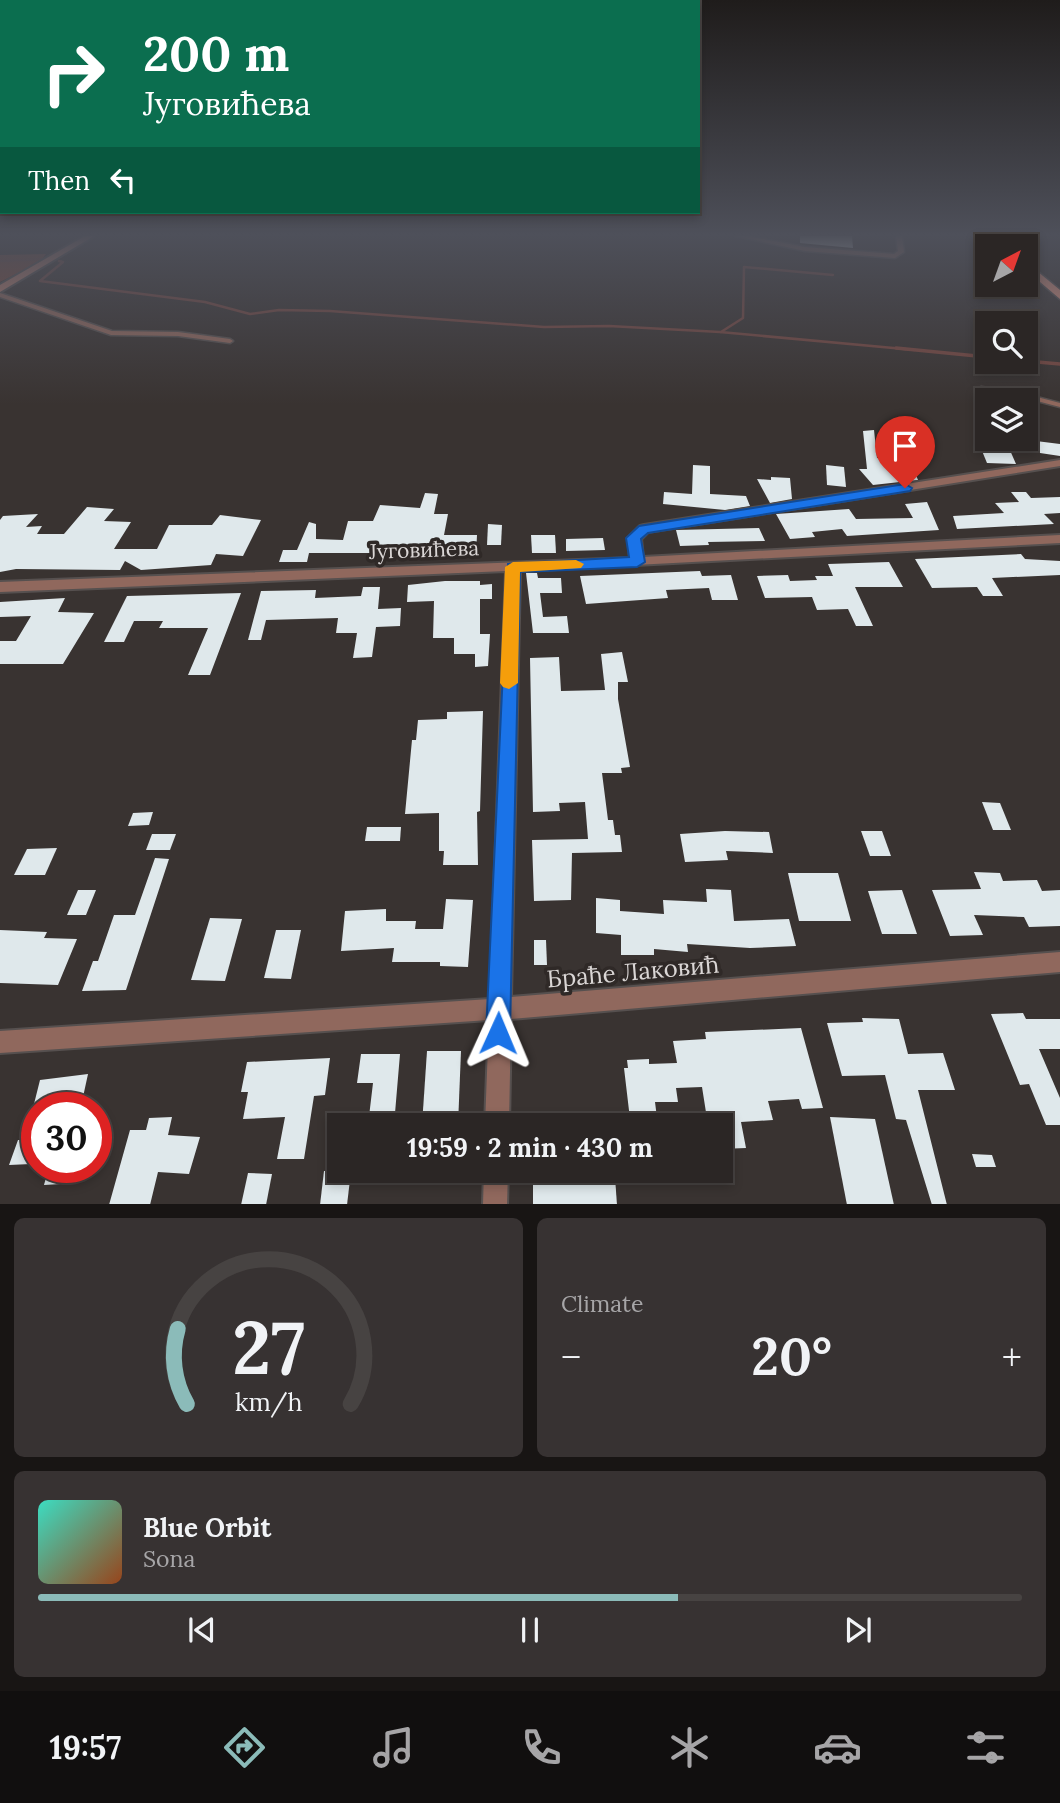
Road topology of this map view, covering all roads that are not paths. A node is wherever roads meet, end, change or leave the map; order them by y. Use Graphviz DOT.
graph roads {
  1 [pos="0,295"];
  2 [pos="230,341"];
  3 [pos="1038,399"];
  4 [pos="1060,405"];
  5 [pos="1060,463"];
  6 [pos="1060,539"];
  7 [pos="637,562"];
  8 [pos="513,567"];
  9 [pos="0,587"];
  10 [pos="1060,962"];
  11 [pos="498,1009"];
  12 [pos="0,1042"];
  13 [pos="497,1113"];
  14 [pos="496,1183"];
  15 [pos="495,1204"];
  1 -- 2 [label="lane"];
  3 -- 4 [label="lane"];
  5 -- 7 [label="street"];
  6 -- 7 [label="street, Југовићева"];
  7 -- 8 [label="street, Југовићева"];
  8 -- 9 [label="street, Југовићева"];
  8 -- 11 [label="street"];
  10 -- 11 [label="street, Браће Лаковић"];
  11 -- 12 [label="street, Браће Лаковић"];
  11 -- 13 [label="street"];
  14 -- 15 [label="street"];
}
